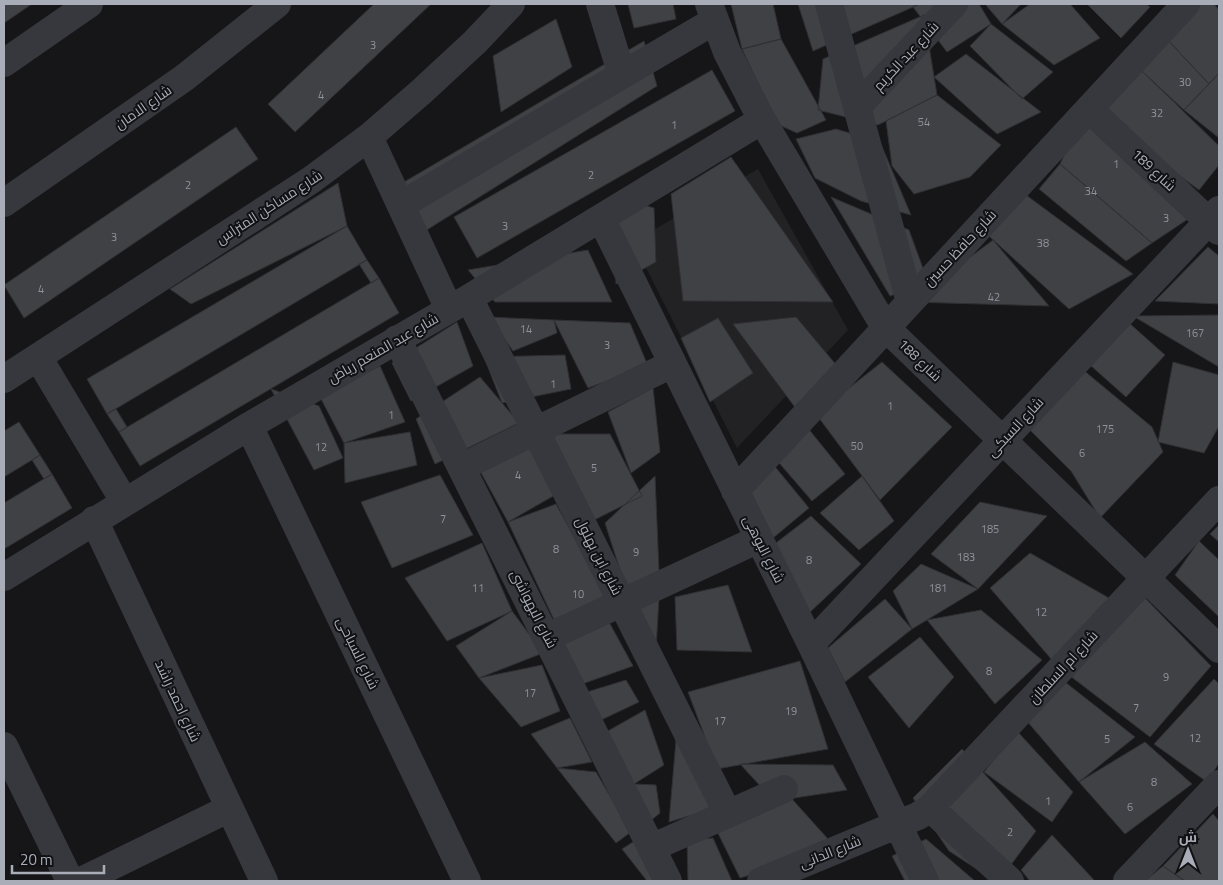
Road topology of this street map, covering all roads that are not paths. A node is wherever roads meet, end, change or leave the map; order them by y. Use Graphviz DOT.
graph roads {
  1 [pos="89,4"];
  2 [pos="277,4"];
  3 [pos="511,4"];
  4 [pos="600,4"];
  5 [pos="830,4"];
  6 [pos="954,4"];
  7 [pos="1186,4"];
  8 [pos="712,12"];
  9 [pos="4,64"];
  10 [pos="622,75"];
  11 [pos="857,107"];
  12 [pos="1089,109"];
  13 [pos="762,120"];
  14 [pos="369,137"];
  15 [pos="4,203"];
  16 [pos="401,205"];
  17 [pos="601,218"];
  18 [pos="1216,221"];
  19 [pos="910,302"];
  20 [pos="459,303"];
  21 [pos="885,326"];
  22 [pos="397,339"];
  23 [pos="38,357"];
  24 [pos="672,364"];
  25 [pos="4,379"];
  26 [pos="249,426"];
  27 [pos="536,431"];
  28 [pos="1003,440"];
  29 [pos="462,467"];
  30 [pos="735,491"];
  31 [pos="1219,500"];
  32 [pos="124,501"];
  33 [pos="94,520"];
  34 [pos="759,539"];
  35 [pos="4,577"];
  36 [pos="1146,578"];
  37 [pos="622,602"];
  38 [pos="548,637"];
  39 [pos="811,644"];
  40 [pos="1219,649"];
  41 [pos="4,746"];
  42 [pos="1219,784"];
  43 [pos="784,789"];
  44 [pos="930,808"];
  45 [pos="228,809"];
  46 [pos="728,814"];
  47 [pos="898,824"];
  48 [pos="651,848"];
  49 [pos="798,874"];
  50 [pos="70,881"];
  51 [pos="81,881"];
  52 [pos="264,881"];
  53 [pos="467,881"];
  54 [pos="668,881"];
  55 [pos="761,881"];
  56 [pos="925,881"];
  57 [pos="1010,881"];
  58 [pos="1127,881"];
  1 -- 9 [label="street"];
  2 -- 15 [label="street, شارع الامان"];
  3 -- 14 [label="street, شارع مساكن المتراس"];
  4 -- 10 [label="street"];
  5 -- 11 [label="street"];
  6 -- 11 [label="street, شارع عبد الكريم"];
  7 -- 12 [label="street, شارع حافظ حسين"];
  8 -- 10 [label="street"];
  8 -- 13 [label="street, شارع 188"];
  10 -- 16 [label="street"];
  11 -- 19 [label="street"];
  12 -- 18 [label="street, شارع 189"];
  12 -- 19 [label="street, شارع حافظ حسين"];
  13 -- 17 [label="street, شارع عبد المنعم رياض"];
  13 -- 21 [label="street, شارع 188"];
  14 -- 16 [label="street, شارع ابن بهلول"];
  14 -- 23 [label="street, شارع مساكن المتراس"];
  16 -- 20 [label="street, شارع ابن بهلول"];
  17 -- 20 [label="street, شارع عبد المنعم رياض"];
  17 -- 24 [label="street, شارع البوهى"];
  18 -- 28 [label="street, شارع السبكى"];
  19 -- 21 [label="street, شارع حافظ حسين"];
  20 -- 22 [label="street, شارع عبد المنعم رياض"];
  20 -- 27 [label="street, شارع ابن بهلول"];
  21 -- 28 [label="street, شارع 188"];
  21 -- 30 [label="street, شارع حافظ حسين"];
  22 -- 26 [label="street, شارع عبد المنعم رياض"];
  22 -- 29 [label="street, شارع البهواشى"];
  23 -- 25 [label="street, شارع مساكن المتراس"];
  23 -- 32 [label="street"];
  24 -- 27 [label="street"];
  24 -- 30 [label="street, شارع البوهى"];
  26 -- 32 [label="street, شارع عبد المنعم رياض"];
  26 -- 53 [label="street, شارع السباحى"];
  27 -- 29 [label="street"];
  27 -- 37 [label="street, شارع ابن بهلول"];
  28 -- 36 [label="street, شارع 188"];
  28 -- 39 [label="street, شارع السبكى"];
  29 -- 38 [label="street, شارع البهواشى"];
  30 -- 34 [label="street, شارع البوهى"];
  31 -- 36 [label="street, شارع ام السلطان"];
  32 -- 33 [label="street, شارع عبد المنعم رياض"];
  33 -- 35 [label="street, شارع عبد المنعم رياض"];
  33 -- 45 [label="street, شارع احمد راشد"];
  34 -- 37 [label="street"];
  34 -- 39 [label="street, شارع البوهى"];
  36 -- 40 [label="street, شارع 188"];
  36 -- 44 [label="street, شارع ام السلطان"];
  37 -- 38 [label="street"];
  37 -- 46 [label="street, شارع ابن بهلول"];
  38 -- 48 [label="street, شارع البهواشى"];
  39 -- 47 [label="street, شارع البوهى"];
  41 -- 50 [label="street"];
  42 -- 58 [label="street"];
  43 -- 46 [label="street"];
  44 -- 47 [label="street, شارع ام السلطان"];
  44 -- 57 [label="street"];
  45 -- 51 [label="street"];
  45 -- 52 [label="street, شارع احمد راشد"];
  46 -- 48 [label="street"];
  47 -- 49 [label="street, شارع الدانى"];
  47 -- 56 [label="street, شارع البوهى"];
  48 -- 54 [label="street, شارع البهواشى"];
  49 -- 55 [label="street, شارع الدانى"];
}
